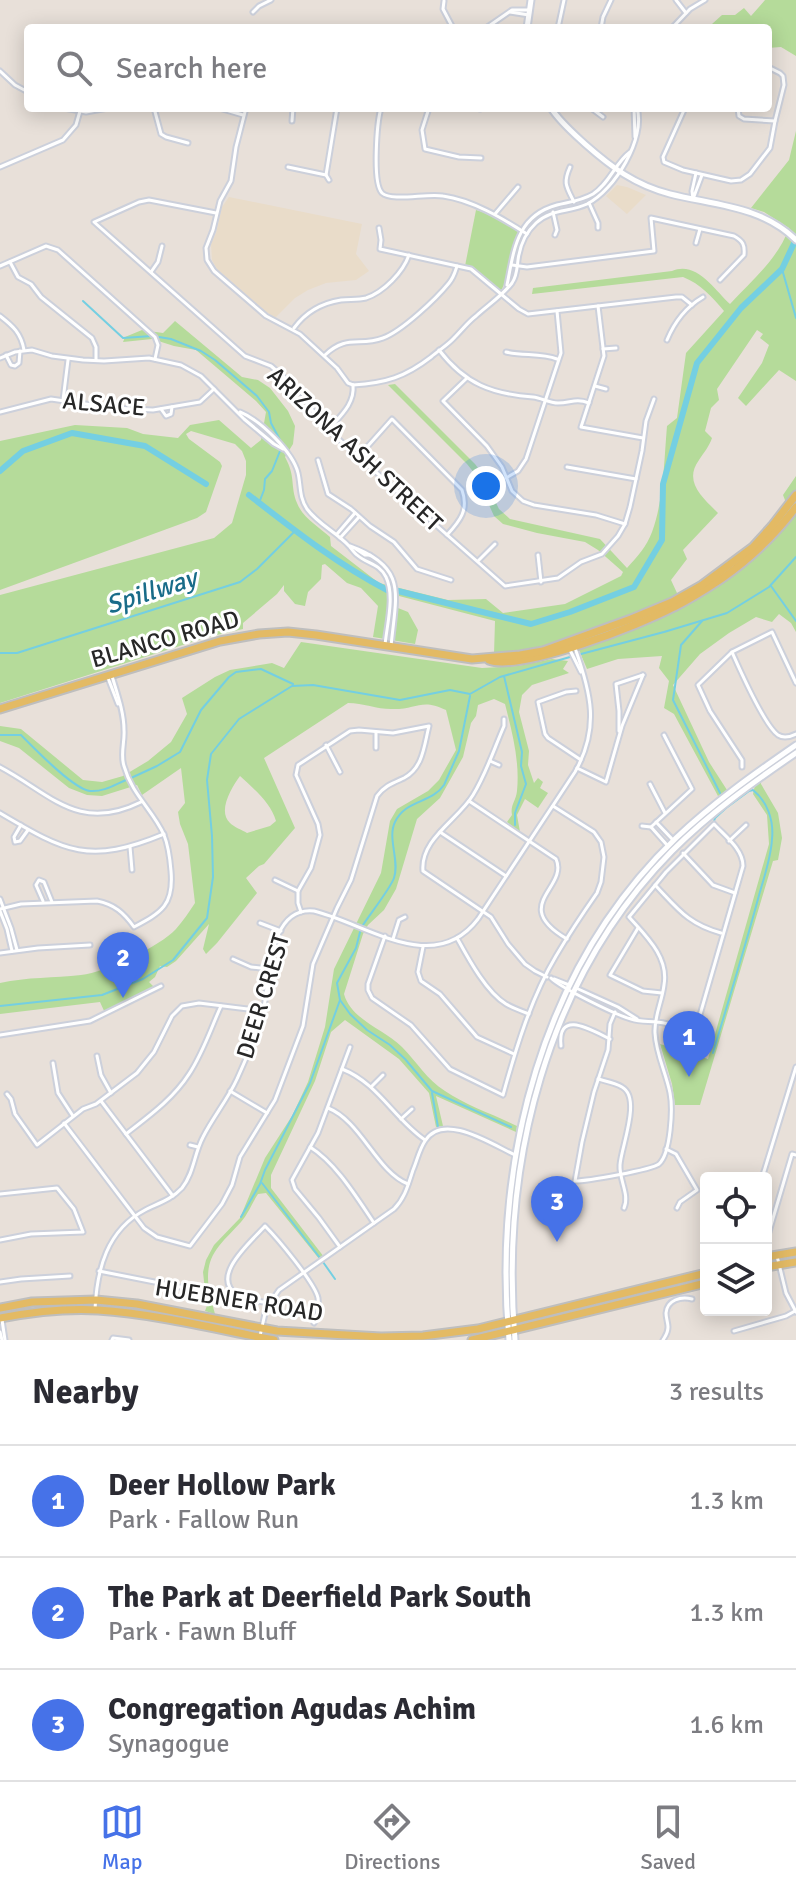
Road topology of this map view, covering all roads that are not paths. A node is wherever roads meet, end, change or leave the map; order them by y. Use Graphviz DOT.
graph roads {
  1 [pos="271,0"];
  2 [pos="531,0"];
  3 [pos="564,0"];
  4 [pos="611,0"];
  5 [pos="676,0"];
  6 [pos="705,0"];
  7 [pos="444,1"];
  8 [pos="253,12"];
  9 [pos="529,12"];
  10 [pos="686,13"];
  11 [pos="451,24"];
  12 [pos="493,24"];
  13 [pos="528,24"];
  14 [pos="559,24"];
  15 [pos="602,24"];
  16 [pos="676,24"];
  17 [pos="772,68"];
  18 [pos="0,71"];
  19 [pos="24,90"];
  20 [pos="80,112"];
  21 [pos="155,112"];
  22 [pos="233,112"];
  23 [pos="245,112"];
  24 [pos="293,112"];
  25 [pos="336,112"];
  26 [pos="380,112"];
  27 [pos="428,112"];
  28 [pos="554,112"];
  29 [pos="596,112"];
  30 [pos="635,112"];
  31 [pos="683,112"];
  32 [pos="738,112"];
  33 [pos="244,115"];
  34 [pos="603,117"];
  35 [pos="292,121"];
  36 [pos="775,121"];
  37 [pos="188,143"];
  38 [pos="481,158"];
  39 [pos="0,167"];
  40 [pos="288,167"];
  41 [pos="570,167"];
  42 [pos="618,171"];
  43 [pos="696,173"];
  44 [pos="702,174"];
  45 [pos="518,187"];
  46 [pos="693,199"];
  47 [pos="574,202"];
  48 [pos="589,203"];
  49 [pos="560,207"];
  50 [pos="553,212"];
  51 [pos="216,213"];
  52 [pos="495,214"];
  53 [pos="379,228"];
  54 [pos="598,228"];
  55 [pos="700,229"];
  56 [pos="522,231"];
  57 [pos="527,234"];
  58 [pos="555,235"];
  59 [pos="796,240"];
  60 [pos="696,243"];
  61 [pos="162,246"];
  62 [pos="409,255"];
  63 [pos="10,262"];
  64 [pos="514,265"];
  65 [pos="0,266"];
  66 [pos="457,266"];
  67 [pos="151,272"];
  68 [pos="720,280"];
  69 [pos="502,295"];
  70 [pos="703,297"];
  71 [pos="692,305"];
  72 [pos="598,306"];
  73 [pos="557,311"];
  74 [pos="0,316"];
  75 [pos="293,330"];
  76 [pos="667,340"];
  77 [pos="616,348"];
  78 [pos="603,349"];
  79 [pos="22,350"];
  80 [pos="439,350"];
  81 [pos="506,352"];
  82 [pos="6,355"];
  83 [pos="324,356"];
  84 [pos="0,358"];
  85 [pos="68,358"];
  86 [pos="155,359"];
  87 [pos="559,359"];
  88 [pos="96,361"];
  89 [pos="467,378"];
  90 [pos="353,385"];
  91 [pos="595,386"];
  92 [pos="214,389"];
  93 [pos="606,389"];
  94 [pos="654,399"];
  95 [pos="63,400"];
  96 [pos="545,400"];
  97 [pos="589,403"];
  98 [pos="172,407"];
  99 [pos="161,409"];
  100 [pos="0,412"];
  101 [pos="328,430"];
  102 [pos="643,438"];
  103 [pos="359,456"];
  104 [pos="318,460"];
  105 [pos="567,467"];
  106 [pos="506,478"];
  107 [pos="636,479"];
  108 [pos="796,495"];
  109 [pos="796,507"];
  110 [pos="355,513"];
  111 [pos="359,517"];
  112 [pos="625,524"];
  113 [pos="447,535"];
  114 [pos="338,537"];
  115 [pos="495,544"];
  116 [pos="352,547"];
  117 [pos="370,555"];
  118 [pos="538,555"];
  119 [pos="367,560"];
  120 [pos="478,562"];
  121 [pos="451,580"];
  122 [pos="541,582"];
  123 [pos="687,596"];
  124 [pos="388,613"];
  125 [pos="394,613"];
  126 [pos="571,644"];
  127 [pos="388,645"];
  128 [pos="732,652"];
  129 [pos="110,675"];
  130 [pos="796,683"];
  131 [pos="576,691"];
  132 [pos="0,709"];
  133 [pos="504,719"];
  134 [pos="376,732"];
  135 [pos="796,734"];
  136 [pos="664,735"];
  137 [pos="617,741"];
  138 [pos="326,745"];
  139 [pos="796,745"];
  140 [pos="376,748"];
  141 [pos="796,753"];
  142 [pos="581,760"];
  143 [pos="490,761"];
  144 [pos="499,765"];
  145 [pos="0,767"];
  146 [pos="742,767"];
  147 [pos="577,768"];
  148 [pos="340,772"];
  149 [pos="650,784"];
  150 [pos="739,788"];
  151 [pos="469,801"];
  152 [pos="141,802"];
  153 [pos="552,806"];
  154 [pos="0,813"];
  155 [pos="665,813"];
  156 [pos="656,822"];
  157 [pos="21,825"];
  158 [pos="746,825"];
  159 [pos="642,826"];
  160 [pos="651,827"];
  161 [pos="28,830"];
  162 [pos="664,831"];
  163 [pos="440,832"];
  164 [pos="164,834"];
  165 [pos="659,836"];
  166 [pos="529,840"];
  167 [pos="729,841"];
  168 [pos="673,846"];
  169 [pos="130,847"];
  170 [pos="310,849"];
  171 [pos="316,851"];
  172 [pos="683,853"];
  173 [pos="132,870"];
  174 [pos="506,876"];
  175 [pos="275,880"];
  176 [pos="655,885"];
  177 [pos="298,891"];
  178 [pos="735,893"];
  179 [pos="0,899"];
  180 [pos="52,902"];
  181 [pos="43,903"];
  182 [pos="1,909"];
  183 [pos="483,911"];
  184 [pos="301,912"];
  185 [pos="333,917"];
  186 [pos="405,917"];
  187 [pos="260,923"];
  188 [pos="638,928"];
  189 [pos="281,931"];
  190 [pos="723,933"];
  191 [pos="385,936"];
  192 [pos="457,938"];
  193 [pos="393,939"];
  194 [pos="567,939"];
  195 [pos="90,945"];
  196 [pos="423,947"];
  197 [pos="14,951"];
  198 [pos="0,953"];
  199 [pos="233,959"];
  200 [pos="269,969"];
  201 [pos="548,977"];
  202 [pos="161,986"];
  203 [pos="571,988"];
  204 [pos="662,993"];
  205 [pos="221,1006"];
  206 [pos="264,1011"];
  207 [pos="615,1012"];
  208 [pos="529,1014"];
  209 [pos="640,1021"];
  210 [pos="655,1021"];
  211 [pos="0,1035"];
  212 [pos="610,1039"];
  213 [pos="561,1046"];
  214 [pos="350,1047"];
  215 [pos="515,1055"];
  216 [pos="97,1056"];
  217 [pos="53,1063"];
  218 [pos="796,1067"];
  219 [pos="342,1069"];
  220 [pos="383,1075"];
  221 [pos="598,1079"];
  222 [pos="372,1086"];
  223 [pos="230,1091"];
  224 [pos="111,1093"];
  225 [pos="7,1094"];
  226 [pos="101,1101"];
  227 [pos="328,1108"];
  228 [pos="412,1109"];
  229 [pos="267,1113"];
  230 [pos="73,1116"];
  231 [pos="401,1119"];
  232 [pos="64,1123"];
  233 [pos="126,1134"];
  234 [pos="425,1140"];
  235 [pos="190,1145"];
  236 [pos="198,1147"];
  237 [pos="310,1147"];
  238 [pos="666,1149"];
  239 [pos="794,1155"];
  240 [pos="519,1156"];
  241 [pos="764,1172"];
  242 [pos="621,1173"];
  243 [pos="408,1184"];
  244 [pos="0,1194"];
  245 [pos="173,1196"];
  246 [pos="624,1208"];
  247 [pos="677,1208"];
  248 [pos="135,1217"];
  249 [pos="374,1223"];
  250 [pos="772,1223"];
  251 [pos="0,1240"];
  252 [pos="340,1247"];
  253 [pos="796,1252"];
  254 [pos="777,1255"];
  255 [pos="772,1256"];
  256 [pos="796,1262"];
  257 [pos="779,1264"];
  258 [pos="772,1266"];
  259 [pos="99,1271"];
  260 [pos="303,1274"];
  261 [pos="700,1274"];
  262 [pos="70,1276"];
  263 [pos="0,1282"];
  264 [pos="700,1284"];
  265 [pos="195,1290"];
  266 [pos="692,1299"];
  267 [pos="96,1300"];
  268 [pos="592,1301"];
  269 [pos="269,1303"];
  270 [pos="0,1308"];
  271 [pos="95,1309"];
  272 [pos="594,1311"];
  273 [pos="796,1312"];
  274 [pos="0,1318"];
  275 [pos="510,1322"];
  276 [pos="314,1323"];
  277 [pos="261,1328"];
  278 [pos="734,1331"];
  279 [pos="0,1332"];
  280 [pos="511,1336"];
  281 [pos="417,1338"];
  282 [pos="112,1339"];
  283 [pos="259,1339"];
  284 [pos="3,1340"];
  285 [pos="129,1340"];
  286 [pos="274,1340"];
  287 [pos="472,1340"];
  288 [pos="663,1340"];
  1 -- 8 [label="street"];
  2 -- 9 [label="main road"];
  3 -- 14 [label="street"];
  4 -- 15 [label="street"];
  5 -- 10 [label="street"];
  6 -- 10 [label="street"];
  7 -- 11 [label="street"];
  9 -- 12 [label="street"];
  9 -- 13 [label="main road"];
  10 -- 16 [label="street"];
  17 -- 36 [label="street"];
  18 -- 19 [label="street"];
  20 -- 39 [label="street"];
  21 -- 37 [label="street"];
  22 -- 33 [label="street"];
  23 -- 33 [label="street"];
  24 -- 35 [label="street"];
  25 -- 40 [label="street"];
  26 -- 52 [label="street"];
  27 -- 38 [label="street"];
  28 -- 42 [label="main road"];
  29 -- 34 [label="street"];
  30 -- 42 [label="street"];
  31 -- 43 [label="street"];
  32 -- 36 [label="street"];
  33 -- 51 [label="street"];
  36 -- 44 [label="street"];
  41 -- 47 [label="street"];
  42 -- 46 [label="main road"];
  42 -- 47 [label="street"];
  42 -- 48 [label="street"];
  43 -- 44 [label="street"];
  43 -- 46 [label="street"];
  44 -- 46 [label="street"];
  45 -- 52 [label="street"];
  46 -- 59 [label="main road"];
  47 -- 49 [label="street"];
  48 -- 49 [label="street"];
  48 -- 54 [label="street"];
  49 -- 50 [label="street"];
  49 -- 56 [label="street"];
  50 -- 57 [label="street"];
  50 -- 58 [label="street"];
  51 -- 67 [label="street, ARIZONA ASH STREET"];
  51 -- 75 [label="street"];
  52 -- 56 [label="street"];
  53 -- 62 [label="street"];
  55 -- 60 [label="street"];
  55 -- 64 [label="street"];
  55 -- 68 [label="street"];
  56 -- 57 [label="street"];
  56 -- 64 [label="street"];
  57 -- 64 [label="street"];
  61 -- 67 [label="street"];
  62 -- 66 [label="street"];
  62 -- 75 [label="street"];
  63 -- 65 [label="street"];
  63 -- 86 [label="street"];
  63 -- 88 [label="street"];
  64 -- 69 [label="street"];
  66 -- 69 [label="street"];
  66 -- 83 [label="street"];
  67 -- 101 [label="street, ARIZONA ASH STREET"];
  69 -- 73 [label="street"];
  69 -- 80 [label="street"];
  70 -- 71 [label="street"];
  71 -- 72 [label="street"];
  71 -- 76 [label="street"];
  72 -- 73 [label="street"];
  72 -- 78 [label="street"];
  73 -- 87 [label="street"];
  74 -- 79 [label="street"];
  75 -- 83 [label="street"];
  77 -- 78 [label="street"];
  78 -- 91 [label="street"];
  79 -- 82 [label="street"];
  79 -- 82 [label="street"];
  79 -- 85 [label="street"];
  80 -- 89 [label="street"];
  80 -- 90 [label="street"];
  81 -- 87 [label="street"];
  82 -- 84 [label="street"];
  83 -- 90 [label="street"];
  85 -- 88 [label="street"];
  85 -- 95 [label="street"];
  86 -- 88 [label="street"];
  86 -- 92 [label="street"];
  87 -- 96 [label="street"];
  89 -- 96 [label="street"];
  89 -- 106 [label="street"];
  90 -- 101 [label="street"];
  91 -- 93 [label="street"];
  91 -- 97 [label="street"];
  92 -- 98 [label="street, ALSACE"];
  92 -- 114 [label="street"];
  94 -- 102 [label="street"];
  95 -- 99 [label="street, ALSACE"];
  95 -- 100 [label="street, ALSACE"];
  96 -- 97 [label="street"];
  96 -- 106 [label="street"];
  97 -- 102 [label="street"];
  98 -- 99 [label="street, ALSACE"];
  98 -- 99 [label="street, ALSACE"];
  101 -- 103 [label="street, ARIZONA ASH STREET"];
  102 -- 107 [label="street"];
  103 -- 113 [label="street, ARIZONA ASH STREET"];
  103 -- 113 [label="street"];
  104 -- 110 [label="street"];
  105 -- 107 [label="street"];
  106 -- 112 [label="street"];
  107 -- 112 [label="street"];
  108 -- 123 [label="main road, BLANCO ROAD"];
  109 -- 123 [label="main road, BLANCO ROAD"];
  110 -- 111 [label="street"];
  110 -- 114 [label="street"];
  111 -- 114 [label="street"];
  111 -- 121 [label="street"];
  112 -- 122 [label="street"];
  113 -- 120 [label="street, ARIZONA ASH STREET"];
  114 -- 116 [label="street"];
  115 -- 120 [label="street"];
  116 -- 117 [label="street"];
  116 -- 119 [label="street"];
  117 -- 119 [label="street"];
  117 -- 125 [label="street"];
  118 -- 122 [label="street"];
  119 -- 124 [label="street"];
  120 -- 122 [label="street, ARIZONA ASH STREET"];
  123 -- 126 [label="main road, BLANCO ROAD"];
  124 -- 125 [label="street"];
  124 -- 127 [label="street"];
  125 -- 127 [label="street"];
  126 -- 127 [label="main road, BLANCO ROAD"];
  126 -- 142 [label="street"];
  127 -- 129 [label="main road, BLANCO ROAD"];
  128 -- 130 [label="street"];
  128 -- 135 [label="street"];
  128 -- 146 [label="street"];
  129 -- 132 [label="main road, BLANCO ROAD"];
  129 -- 152 [label="street"];
  131 -- 142 [label="street"];
  133 -- 143 [label="street"];
  134 -- 138 [label="street"];
  134 -- 140 [label="street"];
  134 -- 185 [label="street"];
  136 -- 155 [label="street"];
  137 -- 137 [label="street"];
  137 -- 147 [label="street"];
  138 -- 148 [label="street"];
  138 -- 171 [label="street"];
  139 -- 150 [label="main road"];
  141 -- 150 [label="main road"];
  142 -- 147 [label="street"];
  143 -- 144 [label="street"];
  143 -- 151 [label="street"];
  145 -- 152 [label="street"];
  147 -- 153 [label="street"];
  149 -- 155 [label="street"];
  150 -- 168 [label="main road"];
  151 -- 163 [label="street"];
  151 -- 166 [label="street"];
  152 -- 164 [label="street"];
  153 -- 166 [label="street"];
  153 -- 194 [label="street"];
  154 -- 157 [label="street"];
  155 -- 156 [label="street"];
  156 -- 160 [label="street"];
  156 -- 162 [label="street"];
  157 -- 161 [label="street"];
  157 -- 161 [label="street"];
  158 -- 167 [label="street"];
  159 -- 160 [label="street"];
  160 -- 165 [label="street"];
  161 -- 169 [label="street"];
  162 -- 165 [label="street"];
  162 -- 168 [label="street"];
  163 -- 174 [label="street"];
  163 -- 183 [label="street"];
  164 -- 169 [label="street"];
  164 -- 180 [label="street"];
  165 -- 168 [label="street"];
  166 -- 174 [label="street"];
  166 -- 194 [label="street"];
  167 -- 172 [label="street"];
  167 -- 178 [label="street"];
  168 -- 203 [label="main road"];
  169 -- 173 [label="street"];
  170 -- 171 [label="street"];
  171 -- 177 [label="street"];
  172 -- 176 [label="street"];
  172 -- 178 [label="street"];
  174 -- 183 [label="street"];
  175 -- 177 [label="street"];
  176 -- 188 [label="street"];
  176 -- 190 [label="street"];
  177 -- 184 [label="street"];
  178 -- 190 [label="street"];
  179 -- 182 [label="street"];
  180 -- 181 [label="street"];
  180 -- 181 [label="street"];
  181 -- 182 [label="street"];
  182 -- 197 [label="street"];
  183 -- 192 [label="street"];
  183 -- 201 [label="street"];
  184 -- 185 [label="street, DEER CREST"];
  184 -- 189 [label="street, DEER CREST"];
  185 -- 191 [label="street, DEER CREST"];
  185 -- 229 [label="street"];
  186 -- 193 [label="street"];
  187 -- 189 [label="street"];
  188 -- 204 [label="street"];
  188 -- 204 [label="street"];
  189 -- 200 [label="street, DEER CREST"];
  190 -- 210 [label="street"];
  191 -- 193 [label="street, DEER CREST"];
  191 -- 215 [label="street"];
  192 -- 196 [label="street, DEER CREST"];
  192 -- 208 [label="street"];
  193 -- 196 [label="street, DEER CREST"];
  194 -- 201 [label="street"];
  195 -- 197 [label="street"];
  196 -- 215 [label="street"];
  197 -- 198 [label="street"];
  199 -- 200 [label="street"];
  200 -- 206 [label="street, DEER CREST"];
  201 -- 203 [label="street"];
  201 -- 208 [label="street"];
  202 -- 211 [label="street"];
  203 -- 207 [label="street"];
  203 -- 209 [label="street"];
  203 -- 240 [label="main road"];
  204 -- 210 [label="street"];
  205 -- 206 [label="street"];
  205 -- 224 [label="street"];
  205 -- 233 [label="street"];
  206 -- 223 [label="street, DEER CREST"];
  207 -- 209 [label="street"];
  207 -- 212 [label="street"];
  208 -- 215 [label="street"];
  209 -- 210 [label="street"];
  210 -- 238 [label="street"];
  212 -- 213 [label="street"];
  212 -- 221 [label="street"];
  214 -- 219 [label="street"];
  216 -- 224 [label="street"];
  217 -- 230 [label="street"];
  218 -- 241 [label="street"];
  219 -- 222 [label="street"];
  219 -- 227 [label="street"];
  220 -- 222 [label="street"];
  221 -- 242 [label="street"];
  221 -- 242 [label="street"];
  222 -- 231 [label="street"];
  223 -- 229 [label="street"];
  223 -- 236 [label="street, DEER CREST"];
  224 -- 226 [label="street"];
  225 -- 232 [label="street"];
  226 -- 230 [label="street"];
  226 -- 233 [label="street"];
  227 -- 237 [label="street"];
  227 -- 243 [label="street"];
  228 -- 231 [label="street"];
  229 -- 248 [label="street"];
  230 -- 232 [label="street"];
  231 -- 234 [label="street"];
  232 -- 248 [label="street"];
  233 -- 245 [label="street"];
  234 -- 240 [label="street"];
  234 -- 243 [label="street"];
  235 -- 236 [label="street"];
  236 -- 245 [label="street, DEER CREST"];
  237 -- 249 [label="street"];
  237 -- 252 [label="street"];
  238 -- 242 [label="street"];
  238 -- 247 [label="street"];
  239 -- 250 [label="street"];
  240 -- 275 [label="main road"];
  242 -- 246 [label="street"];
  243 -- 249 [label="street"];
  244 -- 251 [label="street"];
  245 -- 248 [label="street"];
  248 -- 259 [label="street"];
  249 -- 252 [label="street"];
  252 -- 260 [label="street"];
  253 -- 254 [label="main road"];
  254 -- 255 [label="main road"];
  254 -- 257 [label="street"];
  256 -- 257 [label="main road"];
  257 -- 258 [label="main road"];
  257 -- 273 [label="street"];
  259 -- 265 [label="street"];
  259 -- 267 [label="street"];
  260 -- 269 [label="street"];
  260 -- 269 [label="street"];
  260 -- 276 [label="street"];
  261 -- 268 [label="main road, HUEBNER ROAD"];
  262 -- 263 [label="street"];
  264 -- 272 [label="main road"];
  266 -- 288 [label="street"];
  267 -- 270 [label="main road, HUEBNER ROAD"];
  267 -- 271 [label="street"];
  267 -- 277 [label="main road, HUEBNER ROAD"];
  268 -- 272 [label="main road"];
  268 -- 275 [label="main road, HUEBNER ROAD"];
  269 -- 277 [label="street"];
  271 -- 274 [label="main road, HUEBNER ROAD"];
  271 -- 283 [label="main road, HUEBNER ROAD"];
  272 -- 280 [label="main road"];
  273 -- 278 [label="street"];
  274 -- 284 [label="street"];
  275 -- 280 [label="main road"];
  275 -- 281 [label="main road, HUEBNER ROAD"];
  277 -- 281 [label="main road, HUEBNER ROAD"];
  277 -- 283 [label="street"];
  279 -- 284 [label="street"];
  280 -- 287 [label="main road"];
  282 -- 285 [label="street"];
  283 -- 286 [label="main road, HUEBNER ROAD"];
}
